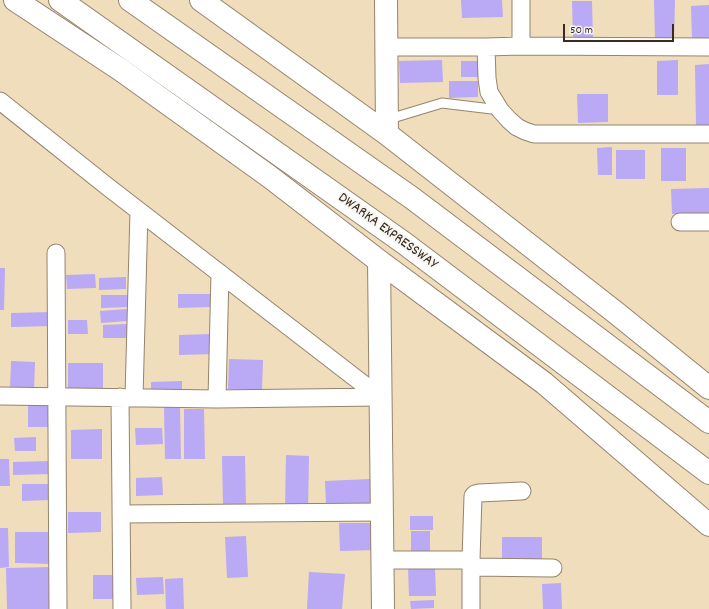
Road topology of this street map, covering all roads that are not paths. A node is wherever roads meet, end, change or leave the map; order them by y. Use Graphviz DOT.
graph roads {
  1 [pos="15,0"];
  2 [pos="60,0"];
  3 [pos="130,0"];
  4 [pos="202,0"];
  5 [pos="386,0"];
  6 [pos="521,0"];
  7 [pos="521,46"];
  8 [pos="386,47"];
  9 [pos="486,47"];
  10 [pos="709,47"];
  11 [pos="0,101"];
  12 [pos="500,110"];
  13 [pos="387,127"];
  14 [pos="709,134"];
  15 [pos="139,211"];
  16 [pos="680,222"];
  17 [pos="709,222"];
  18 [pos="56,253"];
  19 [pos="379,261"];
  20 [pos="220,273"];
  21 [pos="709,388"];
  22 [pos="0,396"];
  23 [pos="57,396"];
  24 [pos="380,396"];
  25 [pos="127,397"];
  26 [pos="217,399"];
  27 [pos="709,422"];
  28 [pos="709,473"];
  29 [pos="522,492"];
  30 [pos="382,512"];
  31 [pos="121,514"];
  32 [pos="709,525"];
  33 [pos="382,560"];
  34 [pos="471,564"];
  35 [pos="554,568"];
  36 [pos="58,609"];
  37 [pos="122,609"];
  38 [pos="383,609"];
  39 [pos="471,609"];
  1 -- 19 [label="main road"];
  2 -- 28 [label="main road, DWARKA EXPRESSWAY"];
  3 -- 27 [label="main road"];
  4 -- 13 [label="main road"];
  5 -- 8 [label="main road"];
  6 -- 7 [label="street"];
  7 -- 9 [label="street"];
  7 -- 10 [label="street"];
  8 -- 9 [label="street"];
  8 -- 13 [label="main road"];
  9 -- 12 [label="street"];
  11 -- 15 [label="street"];
  12 -- 13 [label="lane"];
  12 -- 14 [label="street"];
  13 -- 21 [label="main road"];
  15 -- 20 [label="street"];
  15 -- 25 [label="street"];
  16 -- 17 [label="street"];
  18 -- 23 [label="street"];
  19 -- 24 [label="main road"];
  19 -- 32 [label="main road"];
  20 -- 24 [label="street"];
  20 -- 26 [label="street"];
  22 -- 23 [label="street"];
  23 -- 25 [label="street"];
  23 -- 36 [label="street"];
  24 -- 26 [label="street"];
  24 -- 30 [label="main road"];
  25 -- 26 [label="street"];
  25 -- 31 [label="street"];
  29 -- 34 [label="street"];
  30 -- 31 [label="street"];
  30 -- 33 [label="main road"];
  31 -- 37 [label="street"];
  33 -- 34 [label="street"];
  33 -- 38 [label="main road"];
  34 -- 35 [label="street"];
  34 -- 39 [label="street"];
}
